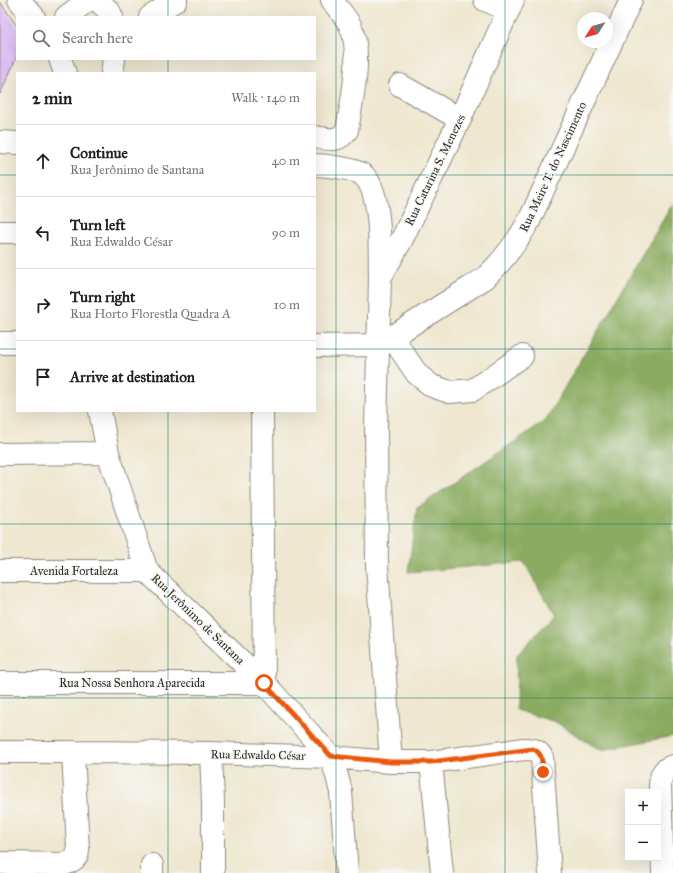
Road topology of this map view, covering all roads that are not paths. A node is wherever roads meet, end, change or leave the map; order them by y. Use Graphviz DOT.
graph roads {
  1 [pos="19,0"];
  2 [pos="88,0"];
  3 [pos="98,0"];
  4 [pos="176,0"];
  5 [pos="332,0"];
  6 [pos="485,0"];
  7 [pos="631,0"];
  8 [pos="511,5"];
  9 [pos="33,16"];
  10 [pos="67,16"];
  11 [pos="111,16"];
  12 [pos="152,16"];
  13 [pos="60,60"];
  14 [pos="114,60"];
  15 [pos="65,72"];
  16 [pos="112,72"];
  17 [pos="400,85"];
  18 [pos="460,119"];
  19 [pos="316,137"];
  20 [pos="0,142"];
  21 [pos="16,143"];
  22 [pos="316,165"];
  23 [pos="0,232"];
  24 [pos="16,232"];
  25 [pos="380,278"];
  26 [pos="385,341"];
  27 [pos="0,343"];
  28 [pos="16,343"];
  29 [pos="316,346"];
  30 [pos="522,356"];
  31 [pos="100,412"];
  32 [pos="262,412"];
  33 [pos="108,453"];
  34 [pos="0,454"];
  35 [pos="0,571"];
  36 [pos="147,571"];
  37 [pos="0,683"];
  38 [pos="264,683"];
  39 [pos="0,752"];
  40 [pos="73,752"];
  41 [pos="211,753"];
  42 [pos="331,756"];
  43 [pos="391,762"];
  44 [pos="431,762"];
  45 [pos="668,768"];
  46 [pos="0,863"];
  47 [pos="212,873"];
  48 [pos="347,873"];
  49 [pos="442,873"];
  50 [pos="550,873"];
  51 [pos="663,873"];
  1 -- 9 [label="street"];
  2 -- 10 [label="street"];
  3 -- 11 [label="street"];
  4 -- 12 [label="street"];
  5 -- 19 [label="street"];
  6 -- 8 [label="street"];
  7 -- 26 [label="street, Rua Meire T. do Nascimento"];
  8 -- 18 [label="street, Rua Catarina S. Menezes"];
  13 -- 15 [label="street"];
  14 -- 16 [label="street"];
  17 -- 18 [label="street"];
  18 -- 25 [label="street, Rua Catarina S. Menezes"];
  20 -- 21 [label="street"];
  22 -- 25 [label="street"];
  23 -- 24 [label="street"];
  25 -- 26 [label="street, Rua Catarina S. Menezes"];
  26 -- 29 [label="street"];
  26 -- 30 [label="street"];
  26 -- 43 [label="street, Rua Catarina S. Menezes"];
  27 -- 28 [label="street"];
  31 -- 33 [label="street, Rua Jerônimo de Santana"];
  32 -- 38 [label="street"];
  33 -- 34 [label="street"];
  33 -- 36 [label="street, Rua Jerônimo de Santana"];
  35 -- 36 [label="street, Avenida Fortaleza"];
  36 -- 38 [label="street, Rua Jerônimo de Santana"];
  37 -- 38 [label="street, Rua Nossa Senhora Aparecida"];
  38 -- 42 [label="street, Rua Jerônimo de Santana"];
  39 -- 40 [label="street, Rua Edwaldo César"];
  40 -- 41 [label="street, Rua Edwaldo César"];
  40 -- 46 [label="street"];
  41 -- 42 [label="street, Rua Edwaldo César"];
  41 -- 47 [label="street"];
  42 -- 43 [label="street, Rua Edwaldo César"];
  42 -- 48 [label="street, Rua Jerônimo de Santana"];
  43 -- 44 [label="street, Rua Edwaldo César"];
  44 -- 49 [label="street"];
  44 -- 50 [label="street, Rua Edwaldo César"];
  45 -- 51 [label="street"];
}
